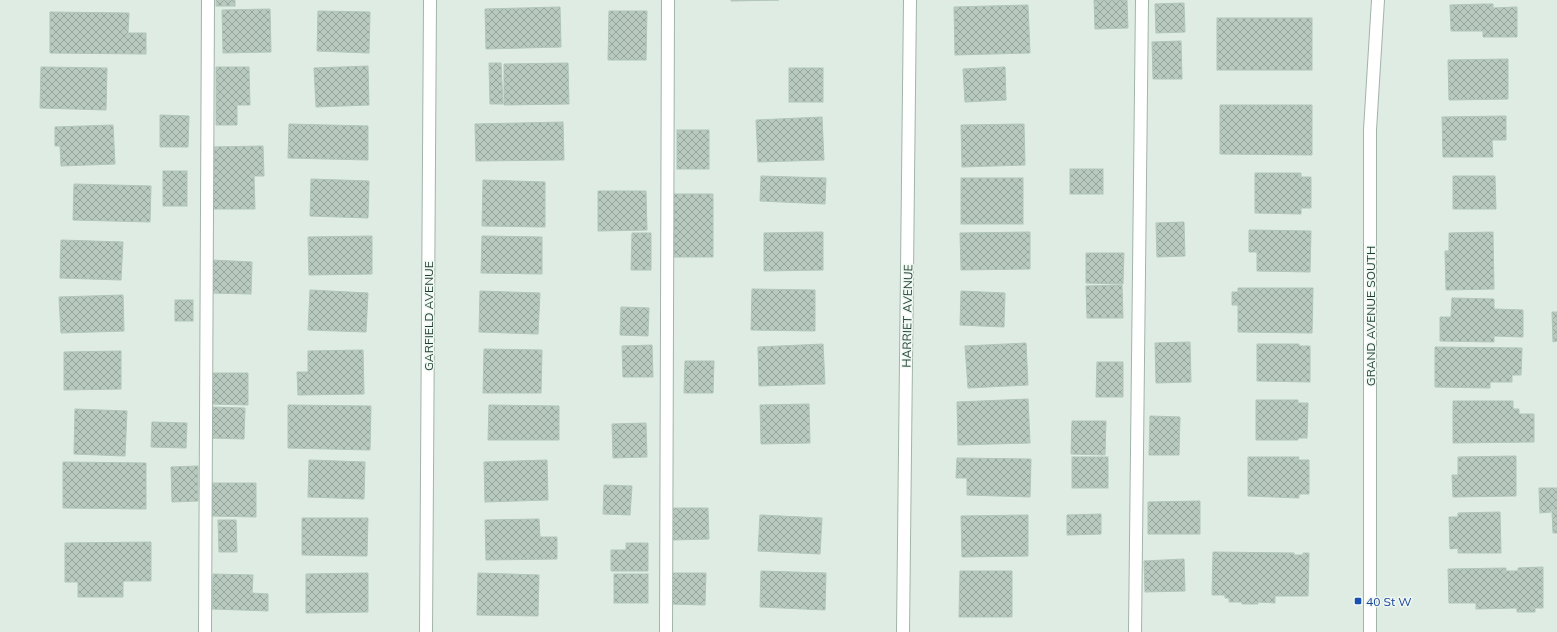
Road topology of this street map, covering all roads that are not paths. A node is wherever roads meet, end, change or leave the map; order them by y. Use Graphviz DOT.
graph roads {
  1 [pos="208,0"];
  2 [pos="430,0"];
  3 [pos="668,0"];
  4 [pos="910,0"];
  5 [pos="1142,0"];
  6 [pos="1378,0"];
  7 [pos="205,632"];
  8 [pos="426,632"];
  9 [pos="666,632"];
  10 [pos="903,632"];
  11 [pos="1135,632"];
  12 [pos="1370,632"];
  1 -- 7 [label="street"];
  2 -- 8 [label="street, GARFIELD AVENUE"];
  3 -- 9 [label="street"];
  4 -- 10 [label="street, HARRIET AVENUE"];
  5 -- 11 [label="street"];
  6 -- 12 [label="street, GRAND AVENUE SOUTH"];
}
